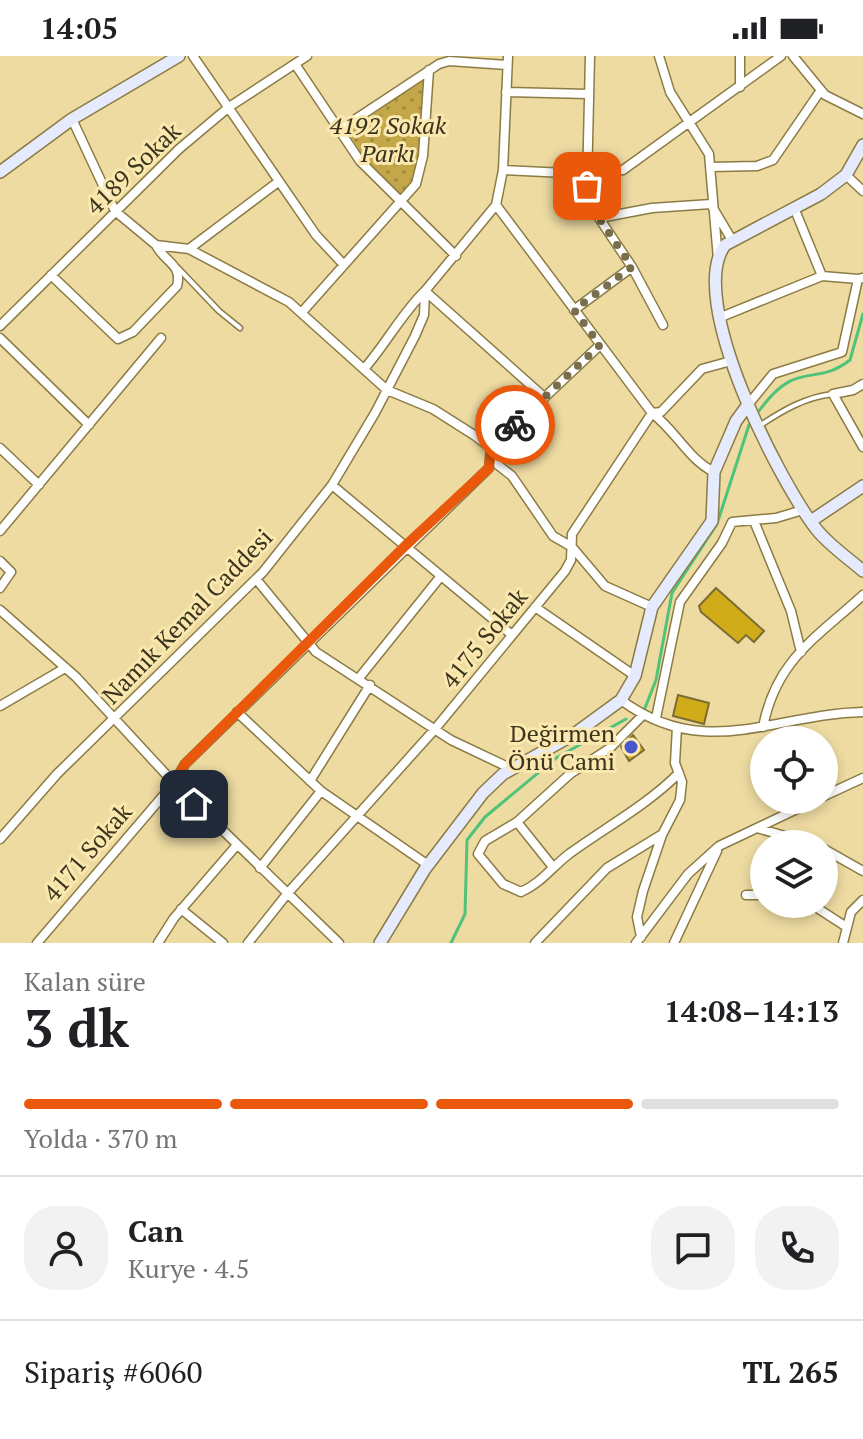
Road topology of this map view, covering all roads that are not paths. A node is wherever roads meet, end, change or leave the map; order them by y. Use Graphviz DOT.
graph roads {
  1 [pos="179,56"];
  2 [pos="193,56"];
  3 [pos="307,56"];
  4 [pos="590,56"];
  5 [pos="659,56"];
  6 [pos="740,56"];
  7 [pos="781,56"];
  8 [pos="793,56"];
  9 [pos="508,60"];
  10 [pos="295,64"];
  11 [pos="429,70"];
  12 [pos="740,87"];
  13 [pos="821,90"];
  14 [pos="506,92"];
  15 [pos="588,94"];
  16 [pos="229,107"];
  17 [pos="863,114"];
  18 [pos="72,119"];
  19 [pos="690,123"];
  20 [pos="339,130"];
  21 [pos="863,145"];
  22 [pos="711,167"];
  23 [pos="503,170"];
  24 [pos="0,172"];
  25 [pos="586,174"];
  26 [pos="846,175"];
  27 [pos="278,182"];
  28 [pos="863,191"];
  29 [pos="711,204"];
  30 [pos="400,205"];
  31 [pos="496,205"];
  32 [pos="795,210"];
  33 [pos="115,211"];
  34 [pos="599,218"];
  35 [pos="732,240"];
  36 [pos="156,245"];
  37 [pos="189,249"];
  38 [pos="456,256"];
  39 [pos="718,259"];
  40 [pos="344,265"];
  41 [pos="176,266"];
  42 [pos="632,267"];
  43 [pos="51,275"];
  44 [pos="822,276"];
  45 [pos="861,278"];
  46 [pos="425,291"];
  47 [pos="574,310"];
  48 [pos="303,311"];
  49 [pos="721,317"];
  50 [pos="663,325"];
  51 [pos="0,326"];
  52 [pos="240,328"];
  53 [pos="0,338"];
  54 [pos="161,338"];
  55 [pos="600,345"];
  56 [pos="731,361"];
  57 [pos="364,369"];
  58 [pos="863,384"];
  59 [pos="387,390"];
  60 [pos="833,394"];
  61 [pos="544,397"];
  62 [pos="747,406"];
  63 [pos="652,413"];
  64 [pos="89,425"];
  65 [pos="757,427"];
  66 [pos="863,447"];
  67 [pos="0,448"];
  68 [pos="491,448"];
  69 [pos="714,472"];
  70 [pos="39,485"];
  71 [pos="332,485"];
  72 [pos="863,486"];
  73 [pos="803,510"];
  74 [pos="754,521"];
  75 [pos="811,521"];
  76 [pos="0,531"];
  77 [pos="406,545"];
  78 [pos="572,547"];
  79 [pos="0,561"];
  80 [pos="863,571"];
  81 [pos="441,576"];
  82 [pos="256,579"];
  83 [pos="0,588"];
  84 [pos="863,595"];
  85 [pos="535,607"];
  86 [pos="652,607"];
  87 [pos="0,610"];
  88 [pos="512,635"];
  89 [pos="308,641"];
  90 [pos="801,652"];
  91 [pos="65,668"];
  92 [pos="635,676"];
  93 [pos="359,678"];
  94 [pos="370,685"];
  95 [pos="621,700"];
  96 [pos="0,706"];
  97 [pos="237,712"];
  98 [pos="863,712"];
  99 [pos="643,715"];
  100 [pos="115,718"];
  101 [pos="656,718"];
  102 [pos="763,726"];
  103 [pos="768,726"];
  104 [pos="677,727"];
  105 [pos="435,729"];
  106 [pos="750,730"];
  107 [pos="512,769"];
  108 [pos="679,773"];
  109 [pos="310,781"];
  110 [pos="862,781"];
  111 [pos="174,783"];
  112 [pos="838,790"];
  113 [pos="321,791"];
  114 [pos="358,814"];
  115 [pos="786,814"];
  116 [pos="517,822"];
  117 [pos="757,828"];
  118 [pos="764,830"];
  119 [pos="2,833"];
  120 [pos="662,835"];
  121 [pos="236,846"];
  122 [pos="719,846"];
  123 [pos="838,857"];
  124 [pos="428,865"];
  125 [pos="553,867"];
  126 [pos="260,868"];
  127 [pos="863,871"];
  128 [pos="287,894"];
  129 [pos="746,895"];
  130 [pos="750,895"];
  131 [pos="863,900"];
  132 [pos="181,909"];
  133 [pos="833,918"];
  134 [pos="845,926"];
  135 [pos="639,940"];
  136 [pos="37,943"];
  137 [pos="158,943"];
  138 [pos="223,943"];
  139 [pos="248,943"];
  140 [pos="339,943"];
  141 [pos="380,943"];
  142 [pos="535,943"];
  143 [pos="674,943"];
  144 [pos="843,943"];
  1 -- 18 [label="street"];
  2 -- 16 [label="street"];
  3 -- 10 [label="street, 4189 Sokak"];
  4 -- 15 [label="street"];
  5 -- 19 [label="street"];
  6 -- 12 [label="street"];
  7 -- 12 [label="street"];
  8 -- 13 [label="street"];
  9 -- 11 [label="street"];
  9 -- 14 [label="street, Namık Kemal Caddesi"];
  10 -- 16 [label="street, 4189 Sokak"];
  10 -- 20 [label="street"];
  11 -- 20 [label="street"];
  11 -- 30 [label="street"];
  12 -- 19 [label="street"];
  13 -- 17 [label="street"];
  13 -- 22 [label="street"];
  14 -- 15 [label="street"];
  14 -- 23 [label="street, Namık Kemal Caddesi"];
  15 -- 25 [label="street"];
  16 -- 27 [label="street"];
  16 -- 33 [label="street, 4189 Sokak"];
  18 -- 24 [label="street"];
  18 -- 33 [label="street"];
  19 -- 22 [label="street"];
  19 -- 25 [label="street"];
  20 -- 30 [label="street"];
  21 -- 26 [label="street"];
  22 -- 29 [label="street"];
  23 -- 25 [label="street"];
  23 -- 31 [label="street, Namık Kemal Caddesi"];
  25 -- 34 [label="street"];
  26 -- 28 [label="street"];
  26 -- 32 [label="street"];
  27 -- 37 [label="street"];
  27 -- 40 [label="street"];
  29 -- 34 [label="street"];
  29 -- 35 [label="street"];
  29 -- 39 [label="street"];
  30 -- 38 [label="street"];
  30 -- 40 [label="street"];
  31 -- 38 [label="street, Namık Kemal Caddesi"];
  31 -- 47 [label="street"];
  32 -- 35 [label="street"];
  32 -- 44 [label="street"];
  33 -- 36 [label="street"];
  33 -- 43 [label="street, 4189 Sokak"];
  34 -- 42 [label="street"];
  35 -- 39 [label="street"];
  36 -- 37 [label="street"];
  36 -- 41 [label="street"];
  37 -- 48 [label="street"];
  38 -- 46 [label="street, Namık Kemal Caddesi"];
  39 -- 49 [label="street"];
  40 -- 48 [label="street"];
  41 -- 43 [label="street"];
  41 -- 52 [label="lane"];
  42 -- 47 [label="street"];
  42 -- 50 [label="street"];
  43 -- 51 [label="street, 4189 Sokak"];
  44 -- 45 [label="street"];
  44 -- 49 [label="street"];
  45 -- 62 [label="street"];
  46 -- 57 [label="street"];
  46 -- 59 [label="street, Namık Kemal Caddesi"];
  46 -- 61 [label="street"];
  47 -- 55 [label="street"];
  48 -- 57 [label="street"];
  49 -- 56 [label="street"];
  53 -- 64 [label="street"];
  54 -- 64 [label="street"];
  55 -- 61 [label="street, 4171 Sokak"];
  55 -- 63 [label="street"];
  56 -- 62 [label="street"];
  56 -- 63 [label="street, 4175 Sokak"];
  57 -- 59 [label="street"];
  58 -- 60 [label="street"];
  59 -- 68 [label="street"];
  59 -- 71 [label="street, Namık Kemal Caddesi"];
  60 -- 65 [label="lane"];
  60 -- 66 [label="street"];
  61 -- 68 [label="street, 4171 Sokak"];
  62 -- 65 [label="street"];
  62 -- 69 [label="street"];
  63 -- 69 [label="street"];
  63 -- 78 [label="street, 4175 Sokak"];
  64 -- 70 [label="street"];
  65 -- 73 [label="street"];
  67 -- 70 [label="street"];
  68 -- 77 [label="street, 4171 Sokak"];
  68 -- 78 [label="street"];
  69 -- 86 [label="street"];
  70 -- 76 [label="street"];
  71 -- 77 [label="street"];
  71 -- 82 [label="street, Namık Kemal Caddesi"];
  72 -- 75 [label="street"];
  73 -- 74 [label="street"];
  73 -- 75 [label="street"];
  74 -- 90 [label="street"];
  74 -- 101 [label="street"];
  75 -- 80 [label="street"];
  77 -- 81 [label="street"];
  77 -- 89 [label="street, 4171 Sokak"];
  78 -- 85 [label="street, 4175 Sokak"];
  78 -- 86 [label="street"];
  79 -- 83 [label="street"];
  81 -- 88 [label="street"];
  81 -- 93 [label="street"];
  82 -- 89 [label="street"];
  82 -- 100 [label="street, Namık Kemal Caddesi"];
  84 -- 90 [label="street"];
  85 -- 88 [label="street, 4175 Sokak"];
  85 -- 92 [label="street"];
  86 -- 92 [label="street"];
  87 -- 91 [label="street"];
  88 -- 105 [label="street, 4175 Sokak"];
  89 -- 93 [label="street"];
  89 -- 97 [label="street, 4171 Sokak"];
  90 -- 102 [label="street"];
  91 -- 96 [label="street"];
  91 -- 100 [label="street"];
  92 -- 95 [label="street"];
  93 -- 94 [label="street"];
  94 -- 105 [label="street"];
  94 -- 109 [label="street"];
  95 -- 99 [label="street"];
  95 -- 107 [label="street"];
  97 -- 109 [label="street"];
  97 -- 111 [label="street, 4171 Sokak"];
  98 -- 103 [label="street"];
  99 -- 101 [label="street"];
  99 -- 116 [label="street"];
  100 -- 111 [label="street"];
  100 -- 119 [label="street, Namık Kemal Caddesi"];
  101 -- 104 [label="street"];
  104 -- 106 [label="street"];
  104 -- 108 [label="street"];
  105 -- 107 [label="street"];
  105 -- 114 [label="street, 4175 Sokak"];
  107 -- 124 [label="street"];
  108 -- 120 [label="street"];
  108 -- 125 [label="street"];
  109 -- 113 [label="street"];
  110 -- 112 [label="street"];
  111 -- 121 [label="street"];
  111 -- 136 [label="street, 4171 Sokak"];
  113 -- 114 [label="street"];
  113 -- 126 [label="street"];
  114 -- 124 [label="street"];
  114 -- 128 [label="street, 4175 Sokak"];
  115 -- 117 [label="street"];
  116 -- 125 [label="street"];
  116 -- 125 [label="street"];
  117 -- 118 [label="street"];
  117 -- 122 [label="street"];
  120 -- 135 [label="street"];
  120 -- 142 [label="street"];
  121 -- 126 [label="street"];
  121 -- 132 [label="street"];
  122 -- 135 [label="street"];
  122 -- 143 [label="street"];
  123 -- 127 [label="street"];
  124 -- 141 [label="street"];
  126 -- 128 [label="street"];
  128 -- 139 [label="street, 4175 Sokak"];
  128 -- 140 [label="street"];
  129 -- 130 [label="street"];
  131 -- 134 [label="street"];
  132 -- 137 [label="street"];
  132 -- 138 [label="street"];
  133 -- 134 [label="street"];
  134 -- 144 [label="street"];
}
